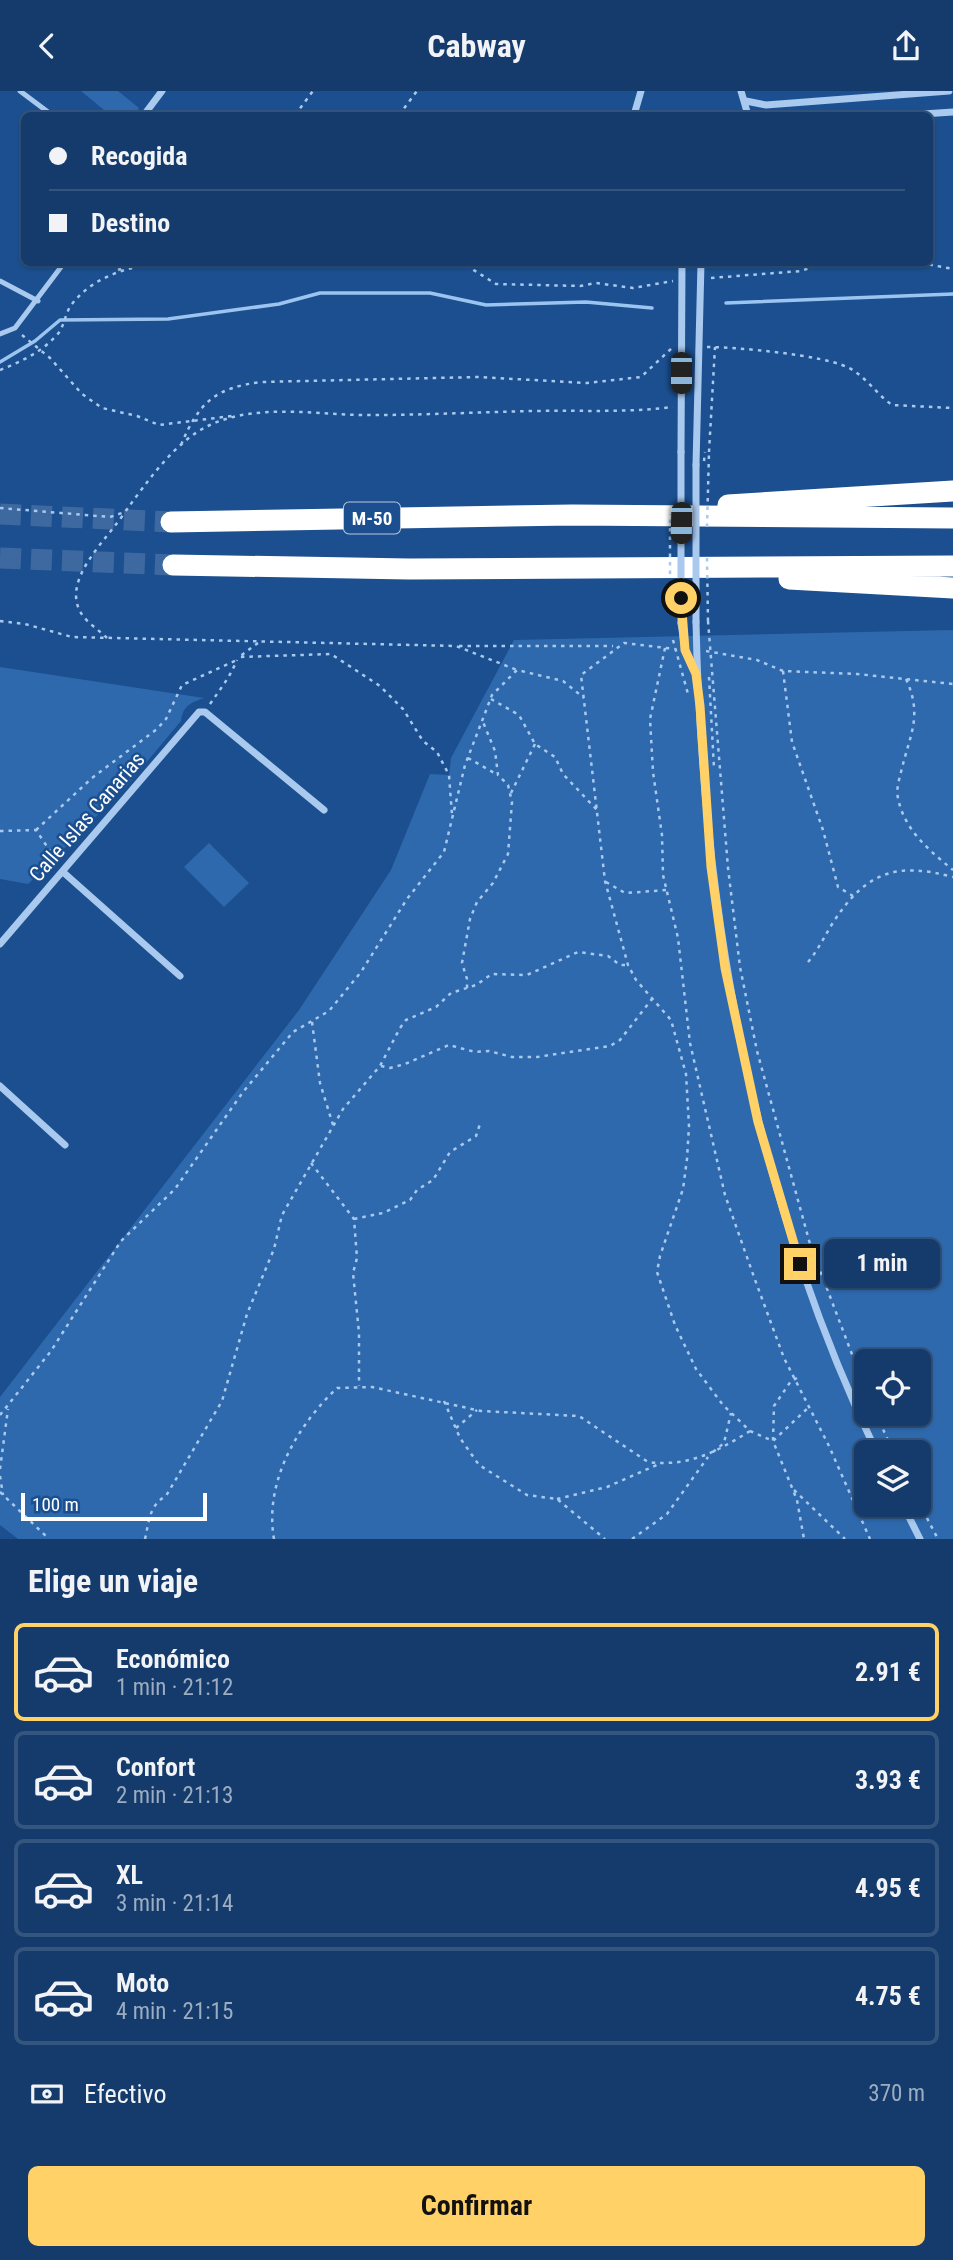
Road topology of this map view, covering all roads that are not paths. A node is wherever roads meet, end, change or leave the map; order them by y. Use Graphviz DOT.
graph roads {
  1 [pos="20,91"];
  2 [pos="162,91"];
  3 [pos="641,91"];
  4 [pos="741,91"];
  5 [pos="949,91"];
  6 [pos="746,101"];
  7 [pos="48,112"];
  8 [pos="146,112"];
  9 [pos="635,112"];
  10 [pos="748,112"];
  11 [pos="953,112"];
  12 [pos="933,113"];
  13 [pos="62,266"];
  14 [pos="682,266"];
  15 [pos="701,266"];
  16 [pos="0,281"];
  17 [pos="38,301"];
  18 [pos="0,334"];
  19 [pos="953,491"];
  20 [pos="572,515"];
  21 [pos="953,518"];
  22 [pos="171,522"];
  23 [pos="173,565"];
  24 [pos="953,566"];
  25 [pos="409,569"];
  26 [pos="953,588"];
  27 [pos="696,674"];
  28 [pos="324,810"];
  29 [pos="63,872"];
  30 [pos="0,944"];
  31 [pos="180,977"];
  32 [pos="0,1086"];
  33 [pos="65,1145"];
  34 [pos="871,1440"];
  35 [pos="909,1517"];
  36 [pos="920,1539"];
  1 -- 7 [label="lane"];
  2 -- 8 [label="street"];
  3 -- 9 [label="street"];
  4 -- 6 [label="street"];
  5 -- 6 [label="street"];
  6 -- 10 [label="street"];
  11 -- 12 [label="street"];
  13 -- 17 [label="lane"];
  14 -- 27 [label="street, bridge"];
  15 -- 27 [label="street, bridge"];
  16 -- 17 [label="lane"];
  17 -- 18 [label="lane"];
  19 -- 20 [label="highway"];
  20 -- 21 [label="highway, M-50"];
  20 -- 22 [label="highway, M-50"];
  23 -- 25 [label="highway"];
  24 -- 25 [label="highway"];
  25 -- 26 [label="highway"];
  27 -- 34 [label="street"];
  28 -- 29 [label="street, Calle Islas Canarias"];
  29 -- 30 [label="street, Calle Islas Canarias"];
  29 -- 31 [label="street"];
  32 -- 33 [label="street"];
  35 -- 36 [label="street"];
}
